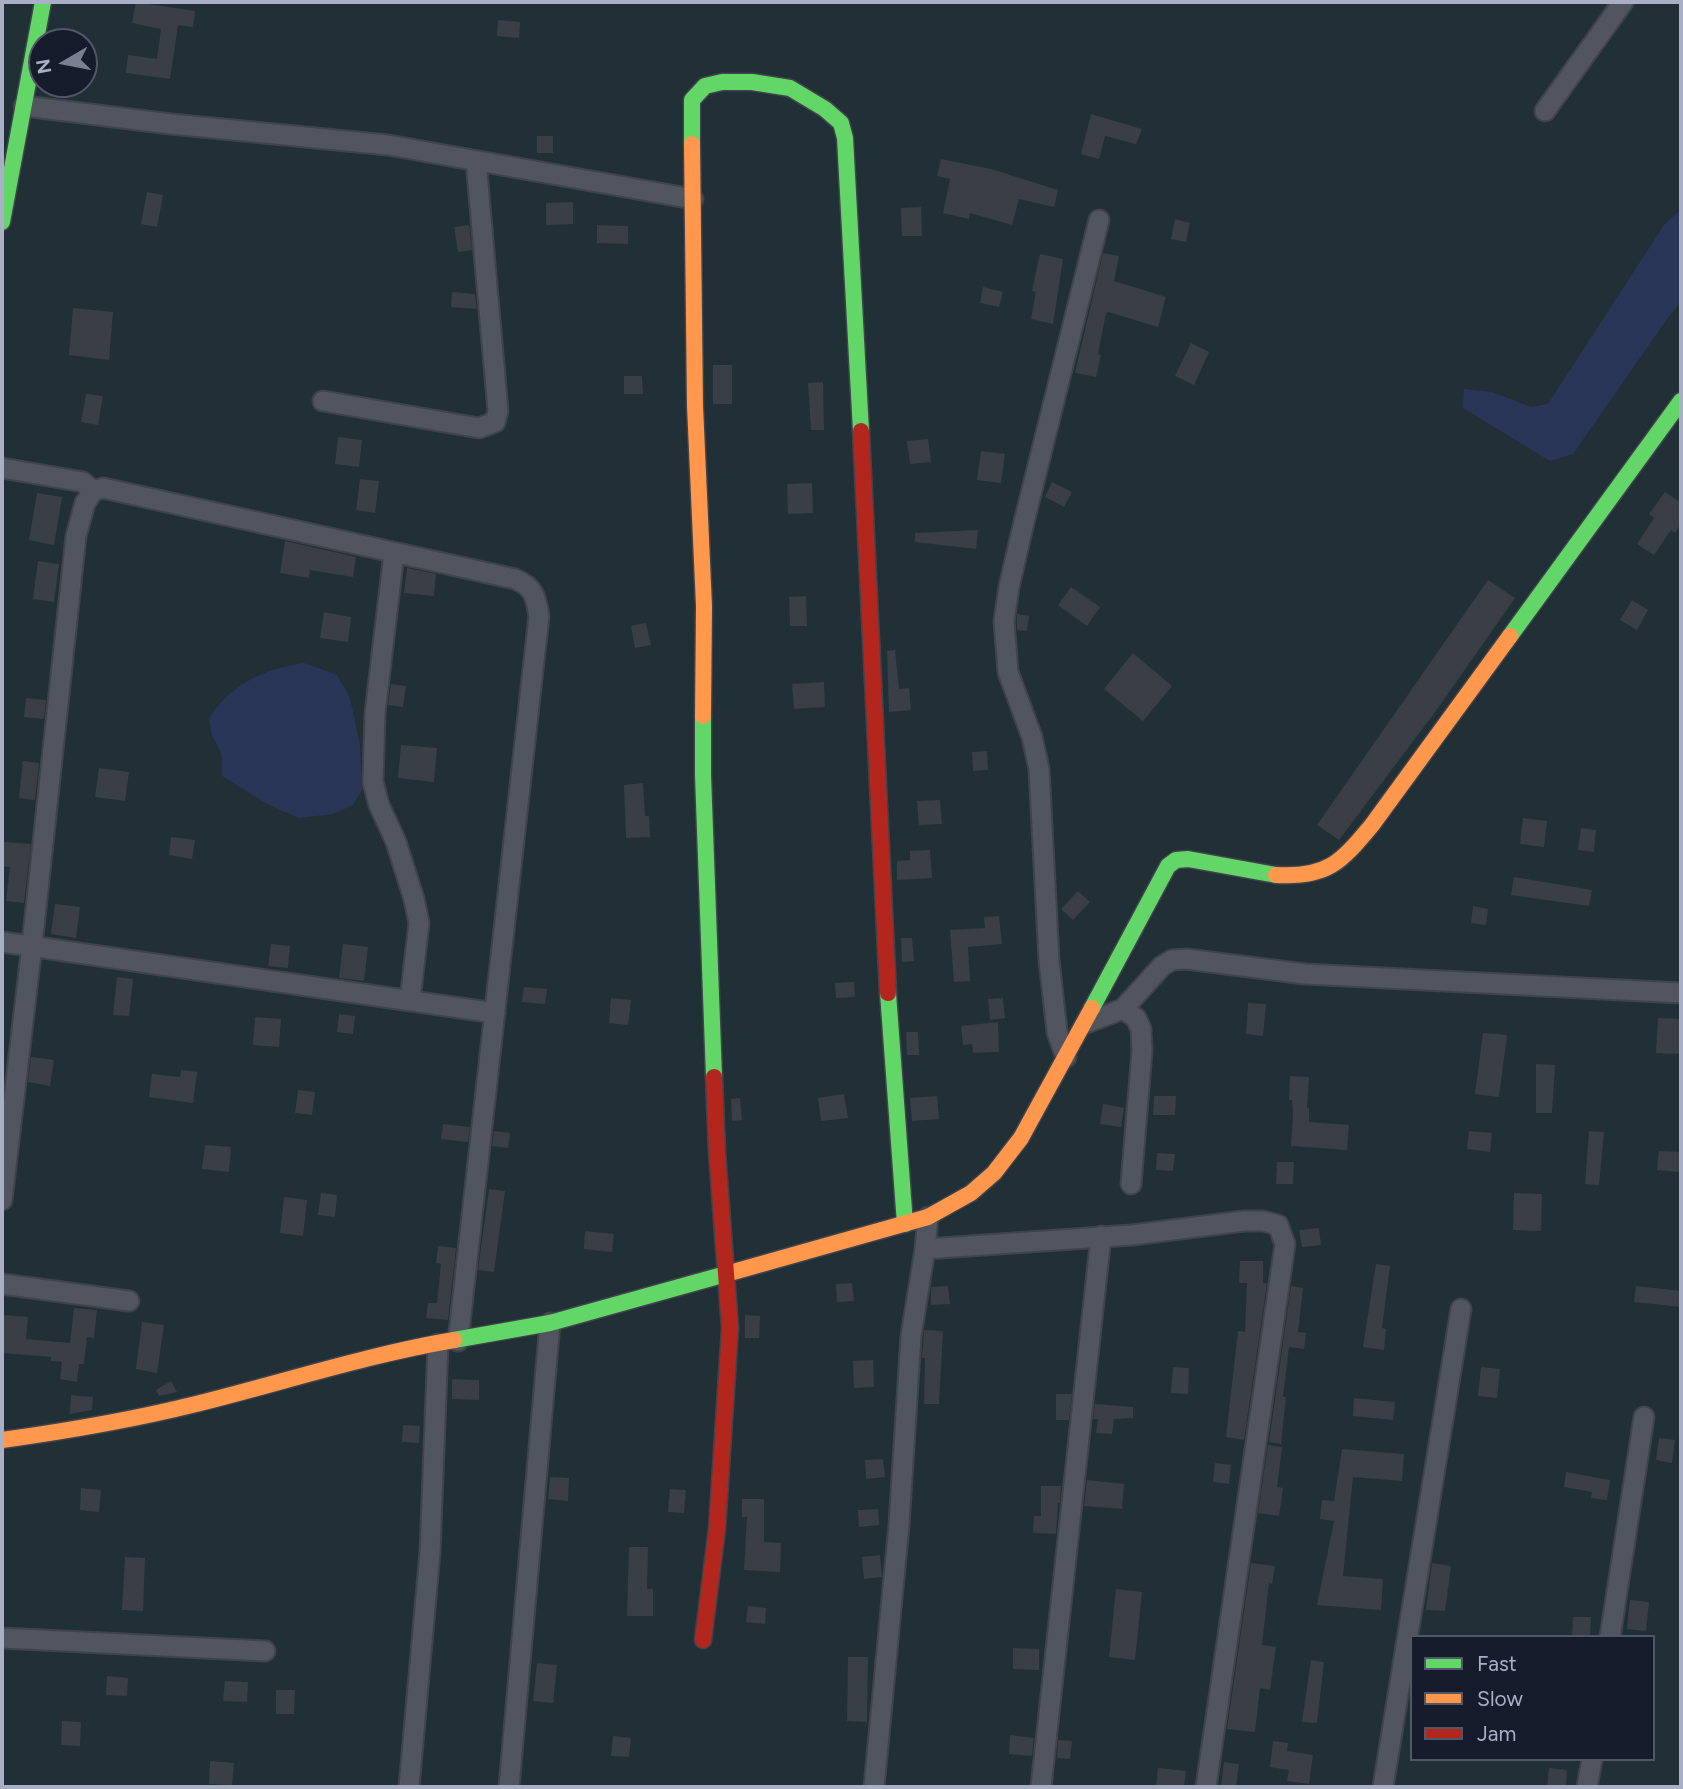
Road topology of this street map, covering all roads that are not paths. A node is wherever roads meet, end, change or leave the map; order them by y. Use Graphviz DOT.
graph roads {
  1 [pos="43,2"];
  2 [pos="1623,2"];
  3 [pos="23,106"];
  4 [pos="1545,111"];
  5 [pos="476,161"];
  6 [pos="693,199"];
  7 [pos="1099,220"];
  8 [pos="2,222"];
  9 [pos="323,401"];
  10 [pos="1681,401"];
  11 [pos="2,468"];
  12 [pos="93,491"];
  13 [pos="394,553"];
  14 [pos="2,942"];
  15 [pos="32,945"];
  16 [pos="1681,993"];
  17 [pos="410,1000"];
  18 [pos="1123,1009"];
  19 [pos="495,1013"];
  20 [pos="1086,1023"];
  21 [pos="1066,1057"];
  22 [pos="1131,1184"];
  23 [pos="2,1200"];
  24 [pos="928,1217"];
  25 [pos="905,1224"];
  26 [pos="1101,1236"];
  27 [pos="925,1249"];
  28 [pos="727,1275"];
  29 [pos="2,1284"];
  30 [pos="129,1301"];
  31 [pos="1461,1309"];
  32 [pos="550,1323"];
  33 [pos="458,1341"];
  34 [pos="438,1344"];
  35 [pos="1644,1417"];
  36 [pos="2,1440"];
  37 [pos="1610,1635"];
  38 [pos="2,1638"];
  39 [pos="703,1640"];
  40 [pos="265,1651"];
  41 [pos="1592,1761"];
  42 [pos="409,1787"];
  43 [pos="509,1787"];
  44 [pos="874,1787"];
  45 [pos="1041,1787"];
  46 [pos="1206,1787"];
  47 [pos="1383,1787"];
  48 [pos="1587,1787"];
  1 -- 3 [label="street"];
  2 -- 4 [label="street"];
  3 -- 5 [label="street"];
  3 -- 8 [label="street"];
  5 -- 6 [label="street"];
  5 -- 9 [label="street"];
  6 -- 25 [label="street"];
  6 -- 28 [label="street"];
  7 -- 21 [label="street"];
  10 -- 20 [label="street"];
  11 -- 12 [label="street"];
  12 -- 13 [label="street"];
  12 -- 15 [label="street"];
  13 -- 17 [label="street"];
  13 -- 19 [label="street"];
  14 -- 15 [label="street"];
  15 -- 17 [label="street"];
  15 -- 23 [label="street"];
  16 -- 18 [label="street"];
  17 -- 19 [label="street"];
  18 -- 20 [label="street"];
  18 -- 22 [label="street"];
  19 -- 33 [label="street"];
  20 -- 21 [label="street"];
  21 -- 24 [label="street"];
  24 -- 25 [label="street"];
  24 -- 27 [label="street"];
  25 -- 28 [label="street"];
  26 -- 27 [label="street"];
  26 -- 45 [label="street"];
  26 -- 46 [label="street"];
  27 -- 44 [label="street"];
  28 -- 32 [label="street"];
  28 -- 39 [label="street"];
  29 -- 30 [label="street"];
  31 -- 47 [label="street"];
  32 -- 33 [label="street"];
  32 -- 43 [label="street"];
  33 -- 34 [label="street"];
  34 -- 36 [label="street"];
  34 -- 42 [label="street"];
  35 -- 37 [label="street"];
  38 -- 40 [label="street"];
  41 -- 48 [label="street"];
}
